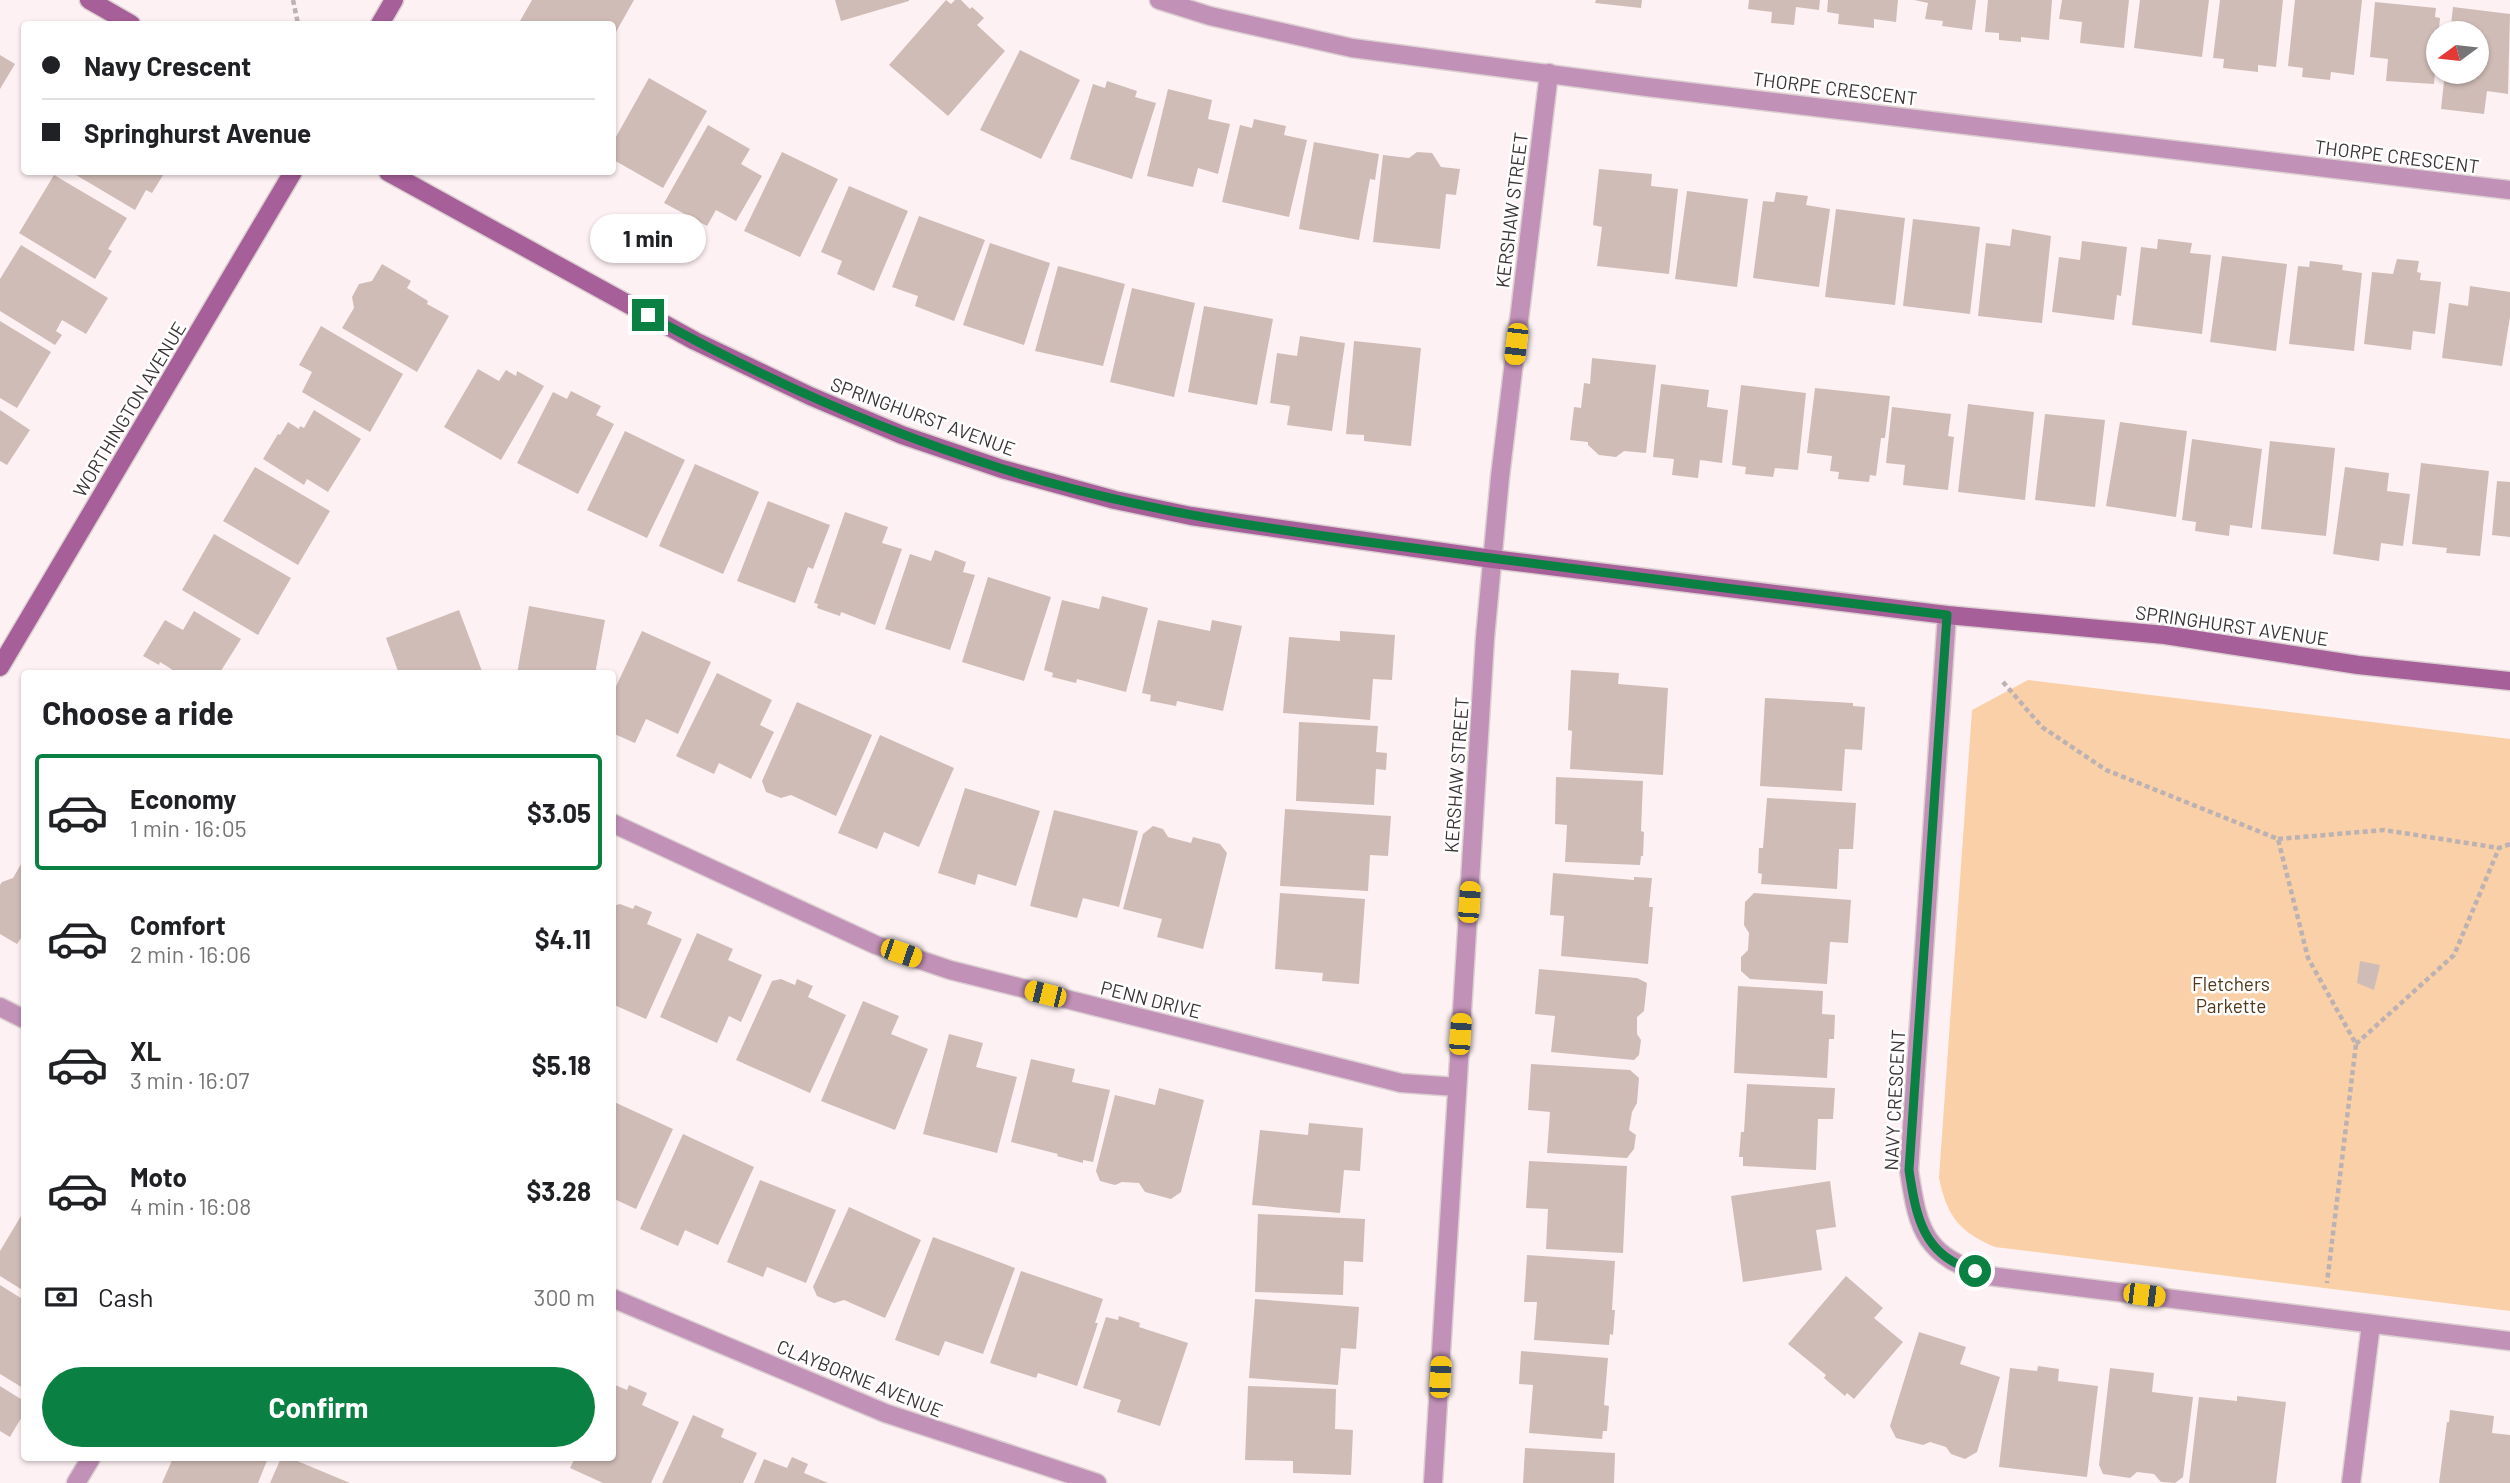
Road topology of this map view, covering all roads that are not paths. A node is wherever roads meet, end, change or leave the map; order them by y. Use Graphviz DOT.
graph roads {
  1 [pos="89,0"];
  2 [pos="394,0"];
  3 [pos="1159,0"];
  4 [pos="126,21"];
  5 [pos="382,21"];
  6 [pos="1549,73"];
  7 [pos="291,175"];
  8 [pos="393,175"];
  9 [pos="2510,190"];
  10 [pos="1492,559"];
  11 [pos="1947,615"];
  12 [pos="0,667"];
  13 [pos="2510,681"];
  14 [pos="616,826"];
  15 [pos="0,1007"];
  16 [pos="21,1018"];
  17 [pos="1457,1087"];
  18 [pos="616,1300"];
  19 [pos="2371,1324"];
  20 [pos="2510,1341"];
  21 [pos="89,1461"];
  22 [pos="76,1483"];
  23 [pos="1097,1483"];
  24 [pos="1433,1483"];
  25 [pos="2351,1483"];
  1 -- 4 [label="street"];
  2 -- 5 [label="street"];
  3 -- 6 [label="street, THORPE CRESCENT"];
  6 -- 9 [label="street, THORPE CRESCENT"];
  6 -- 10 [label="street, KERSHAW STREET"];
  7 -- 12 [label="street, WORTHINGTON AVENUE"];
  8 -- 10 [label="street, SPRINGHURST AVENUE"];
  10 -- 11 [label="street"];
  10 -- 17 [label="street, KERSHAW STREET"];
  11 -- 13 [label="street, SPRINGHURST AVENUE"];
  11 -- 19 [label="street, NAVY CRESCENT"];
  14 -- 17 [label="street, PENN DRIVE"];
  15 -- 16 [label="street"];
  17 -- 24 [label="street, KERSHAW STREET"];
  18 -- 23 [label="street, CLAYBORNE AVENUE"];
  19 -- 20 [label="street, NAVY CRESCENT"];
  19 -- 25 [label="street"];
  21 -- 22 [label="street"];
}
